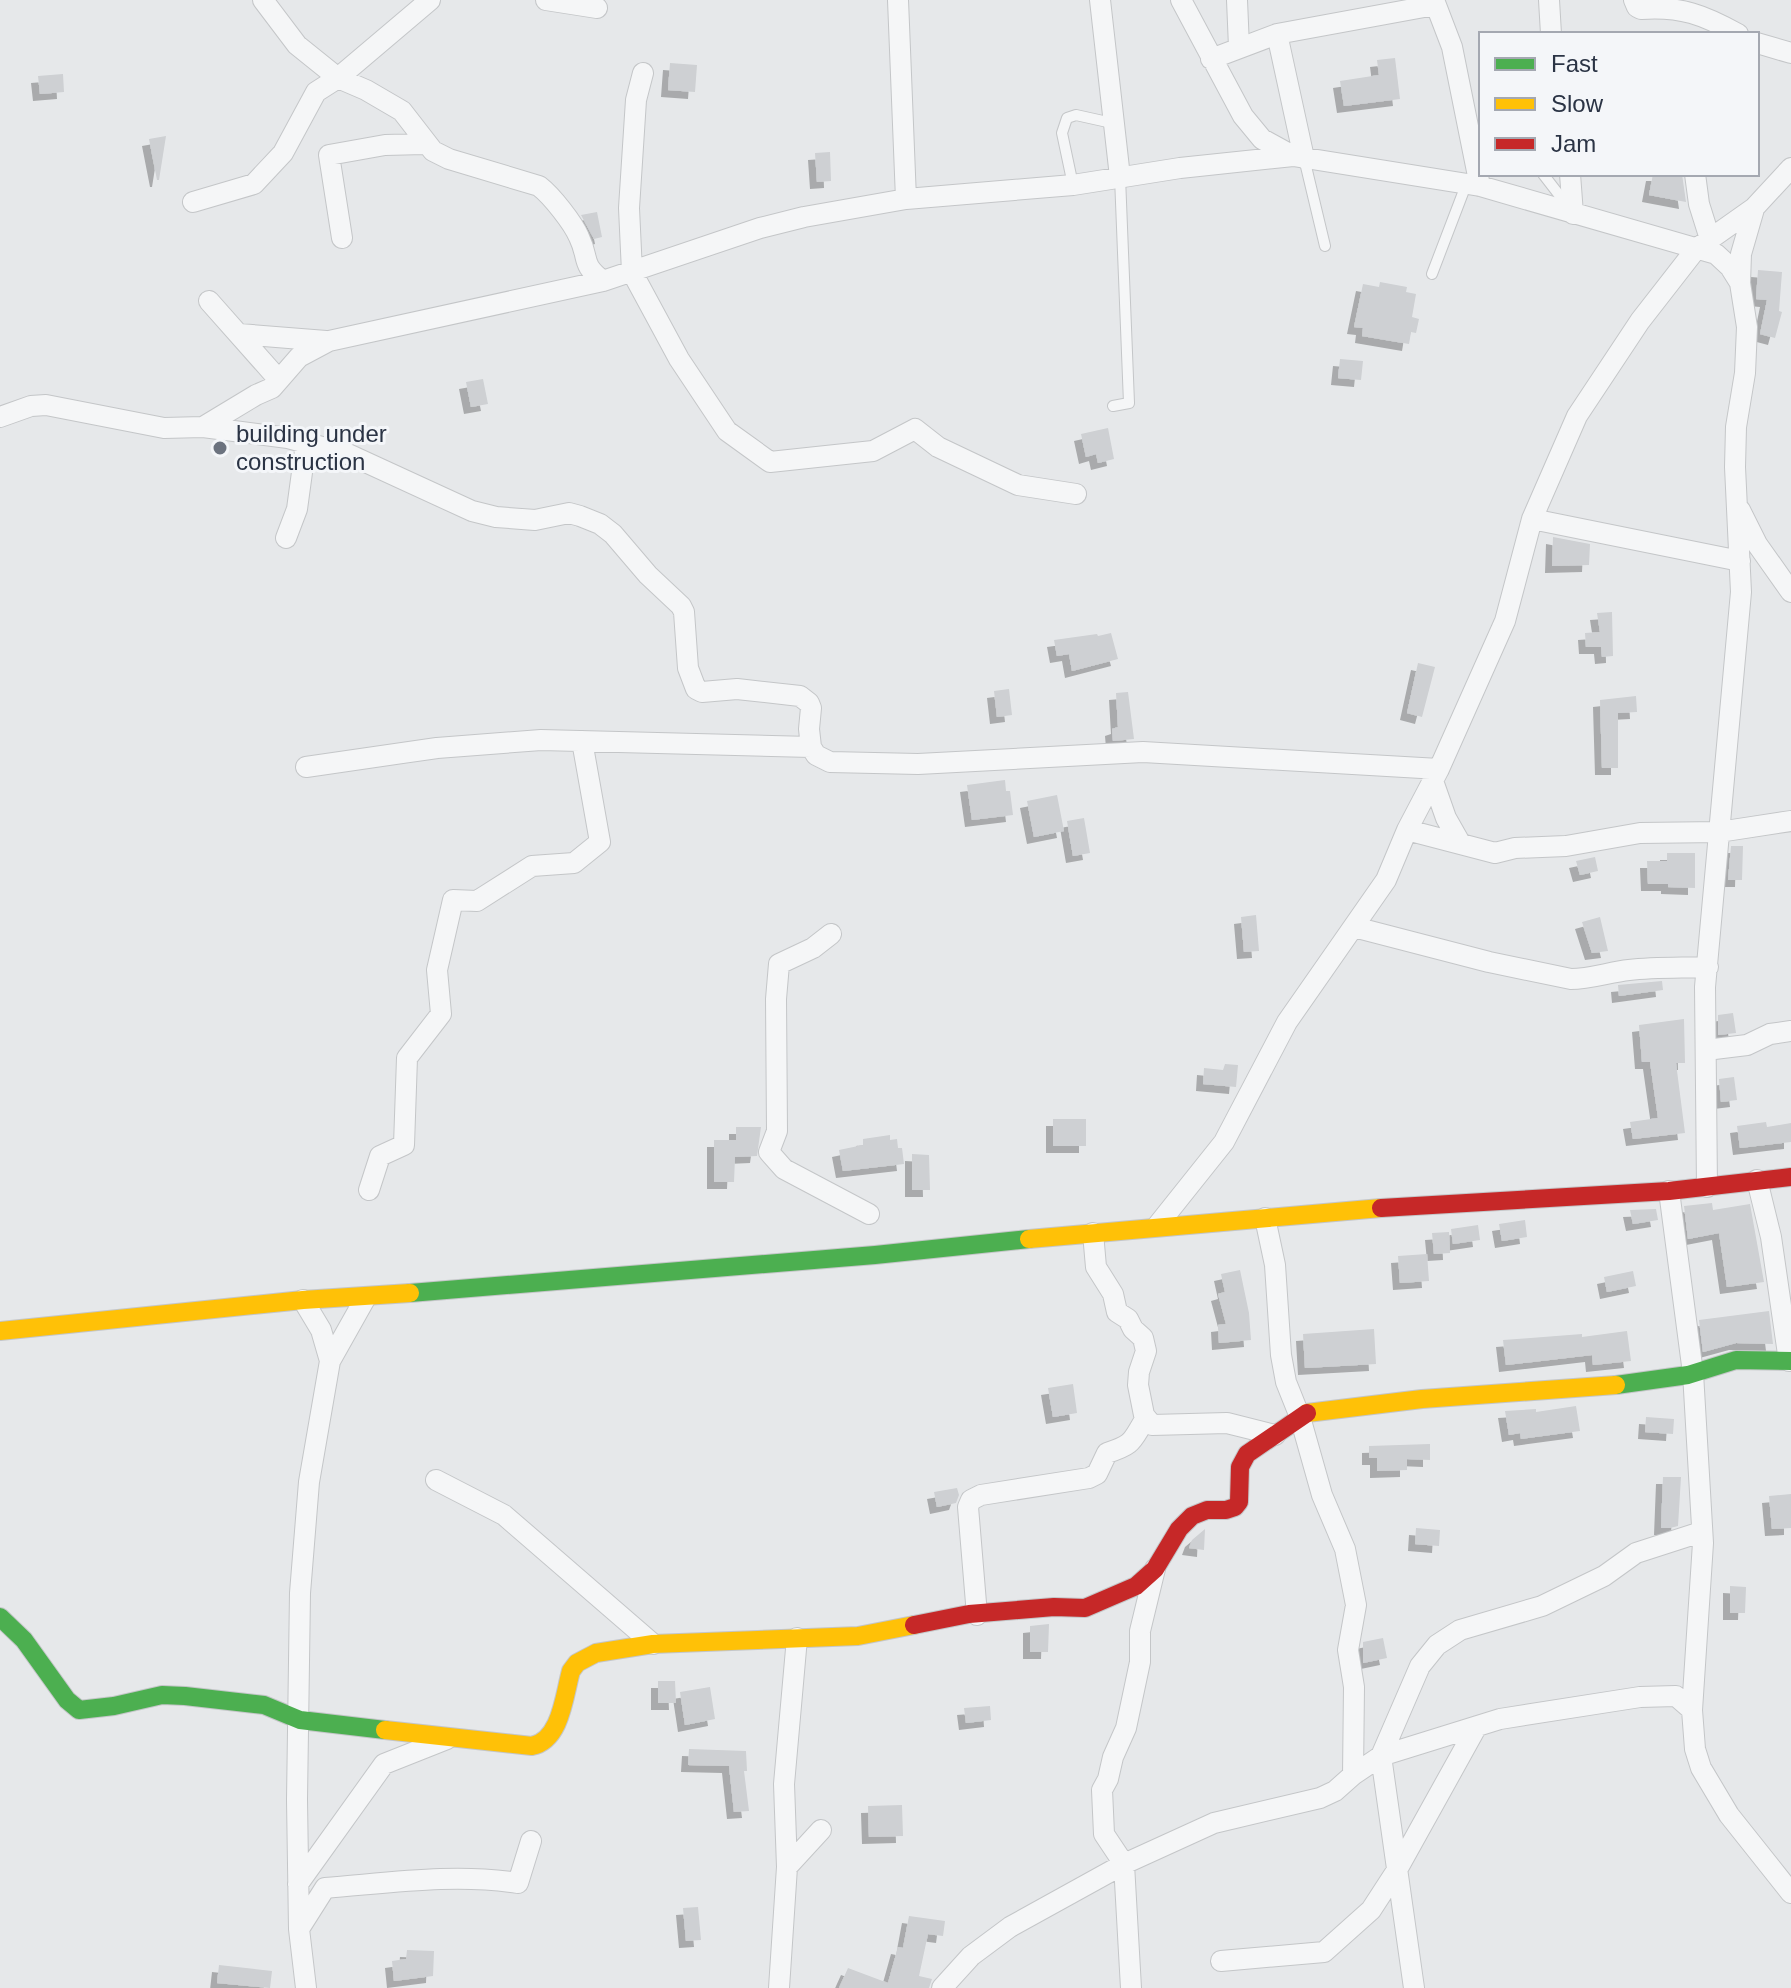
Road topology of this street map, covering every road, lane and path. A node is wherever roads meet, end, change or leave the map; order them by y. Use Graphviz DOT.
graph roads {
  1 [pos="263,0"];
  2 [pos="430,0"];
  3 [pos="546,0"];
  4 [pos="898,0"];
  5 [pos="1100,0"];
  6 [pos="1181,0"];
  7 [pos="1237,0"];
  8 [pos="1549,0"];
  9 [pos="1634,0"];
  10 [pos="1435,2"];
  11 [pos="597,8"];
  12 [pos="1726,31"];
  13 [pos="1551,32"];
  14 [pos="1277,34"];
  15 [pos="1759,44"];
  16 [pos="1239,47"];
  17 [pos="1791,53"];
  18 [pos="1211,59"];
  19 [pos="643,73"];
  20 [pos="338,78"];
  21 [pos="1112,123"];
  22 [pos="424,144"];
  23 [pos="1299,157"];
  24 [pos="1791,168"];
  25 [pos="1544,176"];
  26 [pos="1570,176"];
  27 [pos="1695,176"];
  28 [pos="1120,177"];
  29 [pos="1073,185"];
  30 [pos="1473,185"];
  31 [pos="906,199"];
  32 [pos="193,202"];
  33 [pos="1754,208"];
  34 [pos="1573,214"];
  35 [pos="342,238"];
  36 [pos="1703,244"];
  37 [pos="1325,246"];
  38 [pos="632,272"];
  39 [pos="1432,274"];
  40 [pos="603,281"];
  41 [pos="1740,283"];
  42 [pos="209,301"];
  43 [pos="239,334"];
  44 [pos="329,341"];
  45 [pos="279,380"];
  46 [pos="1113,406"];
  47 [pos="0,417"];
  48 [pos="203,427"];
  49 [pos="306,443"];
  50 [pos="1076,494"];
  51 [pos="1736,503"];
  52 [pos="1532,519"];
  53 [pos="286,538"];
  54 [pos="1740,561"];
  55 [pos="1791,592"];
  56 [pos="582,741"];
  57 [pos="811,747"];
  58 [pos="306,767"];
  59 [pos="1436,775"];
  60 [pos="1791,821"];
  61 [pos="1407,830"];
  62 [pos="1719,832"];
  63 [pos="1459,841"];
  64 [pos="1354,927"];
  65 [pos="831,934"];
  66 [pos="1708,967"];
  67 [pos="1791,1031"];
  68 [pos="1706,1050"];
  69 [pos="1791,1177"];
  70 [pos="1757,1180"];
  71 [pos="1707,1187"];
  72 [pos="369,1190"];
  73 [pos="1669,1191"];
  74 [pos="869,1214"];
  75 [pos="1265,1218"];
  76 [pos="1157,1226"];
  77 [pos="1093,1233"];
  78 [pos="366,1297"];
  79 [pos="303,1300"];
  80 [pos="0,1331"];
  81 [pos="330,1361"];
  82 [pos="1790,1361"];
  83 [pos="1693,1373"];
  84 [pos="1300,1417"];
  85 [pos="1146,1418"];
  86 [pos="1275,1435"];
  87 [pos="436,1480"];
  88 [pos="1701,1532"];
  89 [pos="1155,1569"];
  90 [pos="977,1615"];
  91 [pos="0,1617"];
  92 [pos="797,1638"];
  93 [pos="653,1644"];
  94 [pos="1692,1710"];
  95 [pos="300,1720"];
  96 [pos="1477,1726"];
  97 [pos="452,1737"];
  98 [pos="1381,1756"];
  99 [pos="1353,1775"];
  100 [pos="821,1830"];
  101 [pos="531,1841"];
  102 [pos="1124,1864"];
  103 [pos="787,1867"];
  104 [pos="1397,1870"];
  105 [pos="298,1884"];
  106 [pos="1791,1893"];
  107 [pos="299,1929"];
  108 [pos="1221,1961"];
  109 [pos="306,1988"];
  110 [pos="779,1988"];
  111 [pos="942,1988"];
  112 [pos="1131,1988"];
  113 [pos="1414,1988"];
  1 -- 20 [label="street"];
  2 -- 20 [label="street"];
  3 -- 11 [label="street"];
  4 -- 31 [label="street"];
  5 -- 21 [label="street"];
  6 -- 18 [label="street"];
  7 -- 16 [label="street"];
  8 -- 13 [label="street"];
  9 -- 12 [label="street"];
  10 -- 14 [label="street"];
  10 -- 30 [label="street"];
  14 -- 16 [label="street"];
  14 -- 23 [label="street"];
  15 -- 17 [label="street"];
  16 -- 18 [label="street"];
  18 -- 23 [label="street"];
  19 -- 38 [label="street"];
  20 -- 22 [label="street"];
  20 -- 32 [label="street"];
  21 -- 28 [label="street"];
  21 -- 29 [label="lane"];
  22 -- 35 [label="street"];
  22 -- 40 [label="street"];
  23 -- 28 [label="street"];
  23 -- 30 [label="street"];
  23 -- 37 [label="lane"];
  24 -- 33 [label="street"];
  25 -- 34 [label="lane"];
  26 -- 34 [label="street"];
  27 -- 36 [label="street"];
  28 -- 29 [label="street"];
  28 -- 46 [label="lane"];
  29 -- 31 [label="street"];
  30 -- 34 [label="street"];
  30 -- 39 [label="lane"];
  31 -- 38 [label="street"];
  33 -- 36 [label="street"];
  33 -- 41 [label="street"];
  34 -- 36 [label="street"];
  36 -- 41 [label="street"];
  36 -- 52 [label="street"];
  38 -- 40 [label="street"];
  38 -- 50 [label="street"];
  40 -- 44 [label="street"];
  41 -- 51 [label="street"];
  42 -- 43 [label="street"];
  43 -- 44 [label="street"];
  43 -- 45 [label="street"];
  44 -- 45 [label="street"];
  45 -- 48 [label="street"];
  47 -- 48 [label="street"];
  48 -- 49 [label="street"];
  49 -- 53 [label="street"];
  49 -- 57 [label="street"];
  51 -- 54 [label="street"];
  51 -- 55 [label="street"];
  52 -- 54 [label="street"];
  52 -- 59 [label="street"];
  54 -- 62 [label="street"];
  56 -- 57 [label="street"];
  56 -- 58 [label="street"];
  56 -- 72 [label="street"];
  57 -- 59 [label="street"];
  59 -- 61 [label="street"];
  59 -- 63 [label="street"];
  60 -- 62 [label="street"];
  61 -- 63 [label="street"];
  61 -- 64 [label="street"];
  62 -- 63 [label="street"];
  62 -- 66 [label="street"];
  64 -- 66 [label="street"];
  64 -- 76 [label="street"];
  65 -- 74 [label="street"];
  66 -- 68 [label="street"];
  67 -- 68 [label="street"];
  68 -- 71 [label="street"];
  69 -- 70 [label="street"];
  70 -- 71 [label="street"];
  70 -- 82 [label="street"];
  71 -- 73 [label="street"];
  73 -- 75 [label="street"];
  73 -- 83 [label="street"];
  75 -- 76 [label="street"];
  75 -- 84 [label="street"];
  76 -- 77 [label="street"];
  77 -- 78 [label="street"];
  77 -- 85 [label="street"];
  78 -- 79 [label="street"];
  78 -- 81 [label="street"];
  79 -- 80 [label="street"];
  79 -- 81 [label="street"];
  81 -- 95 [label="street"];
  82 -- 83 [label="street"];
  83 -- 84 [label="street"];
  83 -- 88 [label="street"];
  84 -- 86 [label="street"];
  84 -- 99 [label="street"];
  85 -- 86 [label="street"];
  85 -- 90 [label="street"];
  86 -- 89 [label="street"];
  87 -- 93 [label="street"];
  88 -- 94 [label="street"];
  88 -- 98 [label="street"];
  89 -- 90 [label="street"];
  89 -- 102 [label="street"];
  90 -- 92 [label="street"];
  91 -- 95 [label="street"];
  92 -- 93 [label="street"];
  92 -- 103 [label="street"];
  93 -- 97 [label="street"];
  94 -- 96 [label="street"];
  94 -- 106 [label="street"];
  95 -- 97 [label="street"];
  95 -- 105 [label="street"];
  96 -- 98 [label="street"];
  96 -- 104 [label="street"];
  97 -- 105 [label="street"];
  98 -- 99 [label="street"];
  98 -- 104 [label="street"];
  99 -- 102 [label="street"];
  100 -- 103 [label="street"];
  101 -- 107 [label="street"];
  102 -- 111 [label="street"];
  102 -- 112 [label="street"];
  103 -- 110 [label="street"];
  104 -- 108 [label="street"];
  104 -- 113 [label="street"];
  105 -- 107 [label="street"];
  107 -- 109 [label="street"];
}
